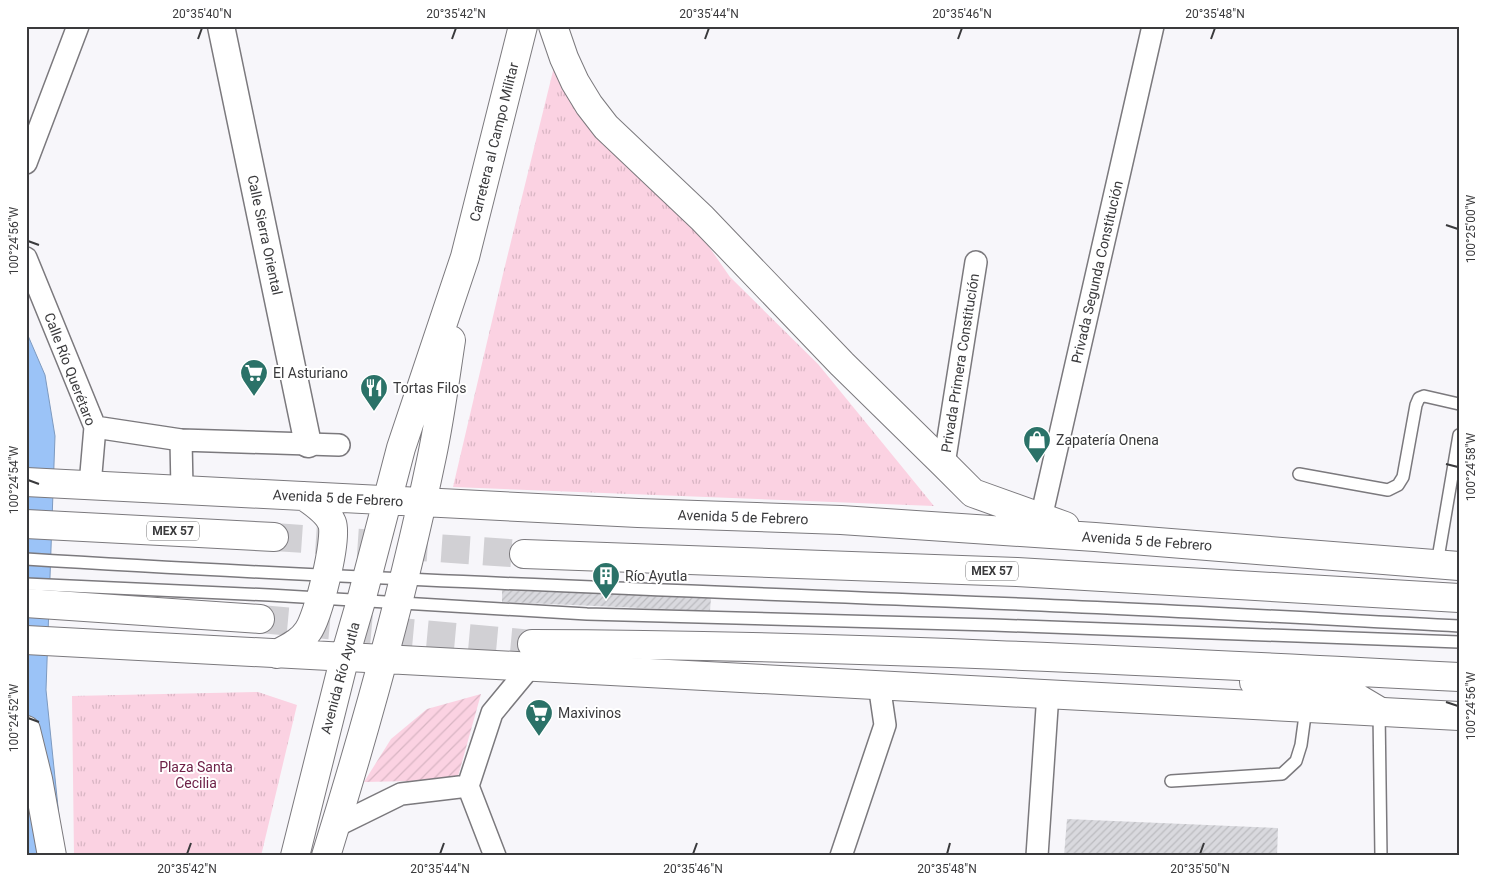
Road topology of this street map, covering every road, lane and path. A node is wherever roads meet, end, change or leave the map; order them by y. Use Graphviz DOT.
graph roads {
  1 [pos="78,26"];
  2 [pos="221,26"];
  3 [pos="523,26"];
  4 [pos="553,26"];
  5 [pos="1153,26"];
  6 [pos="26,163"];
  7 [pos="465,257"];
  8 [pos="26,258"];
  9 [pos="976,262"];
  10 [pos="1459,404"];
  11 [pos="94,427"];
  12 [pos="1459,435"];
  13 [pos="182,440"];
  14 [pos="308,444"];
  15 [pos="339,445"];
  16 [pos="944,464"];
  17 [pos="1299,474"];
  18 [pos="26,482"];
  19 [pos="79,484"];
  20 [pos="182,489"];
  21 [pos="304,496"];
  22 [pos="387,500"];
  23 [pos="422,502"];
  24 [pos="1041,518"];
  25 [pos="26,524"];
  26 [pos="274,537"];
  27 [pos="1095,537"];
  28 [pos="524,554"];
  29 [pos="26,559"];
  30 [pos="1448,565"];
  31 [pos="26,584"];
  32 [pos="323,587"];
  33 [pos="364,590"];
  34 [pos="401,591"];
  35 [pos="1459,598"];
  36 [pos="26,603"];
  37 [pos="260,618"];
  38 [pos="1459,626"];
  39 [pos="26,640"];
  40 [pos="1459,642"];
  41 [pos="277,654"];
  42 [pos="531,655"];
  43 [pos="345,656"];
  44 [pos="384,658"];
  45 [pos="1186,662"];
  46 [pos="1459,677"];
  47 [pos="879,684"];
  48 [pos="1048,693"];
  49 [pos="1306,708"];
  50 [pos="1379,711"];
  51 [pos="1459,716"];
  52 [pos="26,730"];
  53 [pos="1171,781"];
  54 [pos="468,786"];
  55 [pos="336,826"];
  56 [pos="52,856"];
  57 [pos="294,856"];
  58 [pos="326,856"];
  59 [pos="495,856"];
  60 [pos="841,856"];
  61 [pos="1037,856"];
  62 [pos="1381,856"];
  1 -- 6 [label="street"];
  2 -- 14 [label="street, Calle Sierra Oriental"];
  3 -- 7 [label="main road, Carretera al Campo Militar"];
  4 -- 16 [label="main road"];
  5 -- 24 [label="street, Privada Segunda Constitución"];
  7 -- 22 [label="main road, Carretera al Campo Militar"];
  7 -- 23 [label="main road, Carretera al Campo Militar"];
  8 -- 11 [label="street, Calle Río Querétaro"];
  9 -- 16 [label="street, Privada Primera Constitución"];
  10 -- 17 [label="lane"];
  11 -- 13 [label="street"];
  11 -- 19 [label="street, Calle Río Querétaro"];
  12 -- 30 [label="lane"];
  13 -- 14 [label="street"];
  13 -- 20 [label="street"];
  14 -- 15 [label="street"];
  16 -- 24 [label="main road"];
  18 -- 19 [label="main road, Avenida 5 de Febrero"];
  19 -- 20 [label="main road, Avenida 5 de Febrero"];
  20 -- 21 [label="main road, Avenida 5 de Febrero"];
  21 -- 22 [label="main road, Avenida 5 de Febrero"];
  21 -- 32 [label="main road"];
  22 -- 23 [label="main road, Avenida 5 de Febrero"];
  22 -- 33 [label="main road, Avenida Río Ayutla"];
  23 -- 27 [label="main road, Avenida 5 de Febrero"];
  23 -- 34 [label="main road"];
  24 -- 27 [label="main road"];
  25 -- 26 [label="main road, MEX 57"];
  27 -- 30 [label="main road, Avenida 5 de Febrero"];
  28 -- 35 [label="main road, MEX 57"];
  29 -- 32 [label="lane"];
  31 -- 32 [label="lane"];
  32 -- 33 [label="lane"];
  32 -- 33 [label="lane"];
  32 -- 41 [label="main road"];
  33 -- 34 [label="lane"];
  33 -- 34 [label="lane"];
  33 -- 43 [label="main road, Avenida Río Ayutla"];
  34 -- 38 [label="lane"];
  34 -- 40 [label="lane"];
  34 -- 44 [label="main road"];
  36 -- 37 [label="main road"];
  39 -- 41 [label="main road"];
  41 -- 43 [label="main road"];
  42 -- 44 [label="main road"];
  42 -- 45 [label="main road"];
  42 -- 47 [label="main road"];
  42 -- 54 [label="street"];
  43 -- 44 [label="main road"];
  43 -- 57 [label="main road, Avenida Río Ayutla"];
  44 -- 55 [label="main road"];
  45 -- 46 [label="main road"];
  45 -- 50 [label="main road"];
  47 -- 48 [label="main road"];
  47 -- 60 [label="street"];
  48 -- 49 [label="main road"];
  48 -- 61 [label="street"];
  49 -- 50 [label="main road"];
  49 -- 53 [label="lane"];
  50 -- 51 [label="main road"];
  50 -- 62 [label="lane"];
  52 -- 56 [label="main road"];
  54 -- 55 [label="street"];
  54 -- 59 [label="street"];
  55 -- 58 [label="main road"];
}
